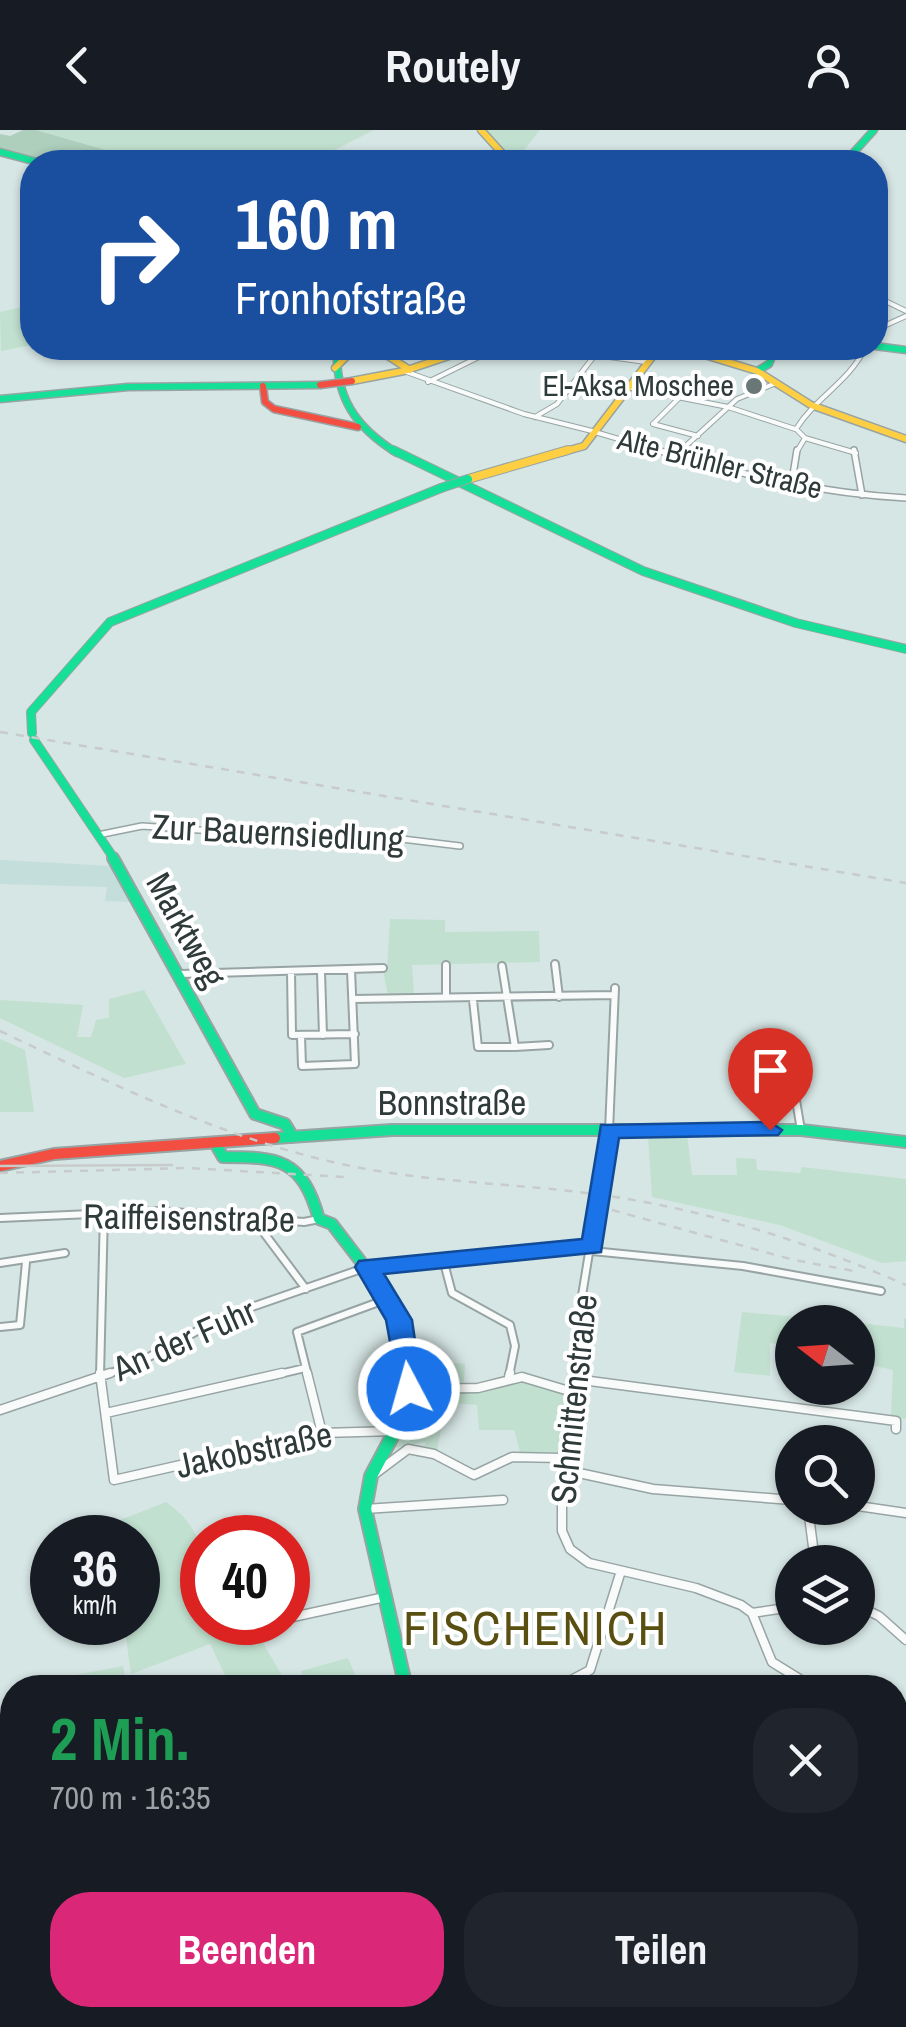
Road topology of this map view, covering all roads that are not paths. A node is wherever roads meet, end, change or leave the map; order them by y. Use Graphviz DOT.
graph roads {
  1 [pos="481,130"];
  2 [pos="874,130"];
  3 [pos="499,150"];
  4 [pos="856,150"];
  5 [pos="335,360"];
  6 [pos="342,360"];
  7 [pos="397,360"];
  8 [pos="443,360"];
  9 [pos="473,360"];
  10 [pos="591,360"];
  11 [pos="647,360"];
  12 [pos="732,360"];
  13 [pos="771,360"];
  14 [pos="860,360"];
  15 [pos="757,370"];
  16 [pos="334,371"];
  17 [pos="410,374"];
  18 [pos="428,382"];
  19 [pos="776,382"];
  20 [pos="628,387"];
  21 [pos="337,388"];
  22 [pos="265,390"];
  23 [pos="681,396"];
  24 [pos="0,399"];
  25 [pos="811,405"];
  26 [pos="728,407"];
  27 [pos="301,414"];
  28 [pos="534,418"];
  29 [pos="796,429"];
  30 [pos="596,432"];
  31 [pos="372,434"];
  32 [pos="698,436"];
  33 [pos="805,438"];
  34 [pos="906,439"];
  35 [pos="677,455"];
  36 [pos="791,487"];
  37 [pos="862,496"];
  38 [pos="906,498"];
  39 [pos="906,649"];
  40 [pos="98,835"];
  41 [pos="460,846"];
  42 [pos="446,964"];
  43 [pos="555,964"];
  44 [pos="502,966"];
  45 [pos="382,968"];
  46 [pos="351,970"];
  47 [pos="321,971"];
  48 [pos="291,972"];
  49 [pos="180,974"];
  50 [pos="614,991"];
  51 [pos="446,996"];
  52 [pos="559,997"];
  53 [pos="508,998"];
  54 [pos="352,999"];
  55 [pos="473,1000"];
  56 [pos="355,1034"];
  57 [pos="322,1035"];
  58 [pos="301,1036"];
  59 [pos="786,1041"];
  60 [pos="548,1045"];
  61 [pos="515,1047"];
  62 [pos="609,1130"];
  63 [pos="801,1130"];
  64 [pos="293,1137"];
  65 [pos="906,1142"];
  66 [pos="215,1143"];
  67 [pos="0,1166"];
  68 [pos="104,1212"];
  69 [pos="252,1217"];
  70 [pos="0,1218"];
  71 [pos="319,1219"];
  72 [pos="592,1248"];
  73 [pos="65,1253"];
  74 [pos="443,1259"];
  75 [pos="26,1262"];
  76 [pos="0,1263"];
  77 [pos="367,1267"];
  78 [pos="306,1289"];
  79 [pos="881,1291"];
  80 [pos="388,1299"];
  81 [pos="0,1327"];
  82 [pos="306,1368"];
  83 [pos="509,1377"];
  84 [pos="100,1378"];
  85 [pos="582,1380"];
  86 [pos="409,1389"];
  87 [pos="579,1394"];
  88 [pos="0,1410"];
  89 [pos="106,1412"];
  90 [pos="896,1429"];
  91 [pos="394,1431"];
  92 [pos="322,1433"];
  93 [pos="562,1458"];
  94 [pos="565,1470"];
  95 [pos="371,1476"];
  96 [pos="775,1499"];
  97 [pos="503,1500"];
  98 [pos="875,1508"];
  99 [pos="365,1509"];
  100 [pos="906,1513"];
  101 [pos="620,1574"];
  102 [pos="386,1597"];
  103 [pos="775,1610"];
  104 [pos="310,1613"];
  105 [pos="752,1614"];
  106 [pos="875,1614"];
  107 [pos="906,1640"];
  108 [pos="403,1675"];
  109 [pos="583,1675"];
  110 [pos="793,1675"];
  1 -- 3 [label="main road"];
  2 -- 4 [label="main road"];
  5 -- 16 [label="main road"];
  6 -- 16 [label="main road"];
  7 -- 17 [label="main road"];
  8 -- 17 [label="main road"];
  9 -- 18 [label="street"];
  10 -- 28 [label="street"];
  11 -- 20 [label="main road"];
  12 -- 15 [label="main road"];
  13 -- 15 [label="main road"];
  14 -- 25 [label="street"];
  15 -- 19 [label="main road"];
  16 -- 21 [label="main road"];
  17 -- 18 [label="street, Alte Brühler Straße"];
  17 -- 22 [label="main road, bridge"];
  18 -- 28 [label="street, Alte Brühler Straße"];
  19 -- 25 [label="main road"];
  19 -- 26 [label="street"];
  20 -- 23 [label="street"];
  20 -- 30 [label="main road"];
  21 -- 27 [label="main road"];
  21 -- 31 [label="main road"];
  22 -- 24 [label="main road"];
  22 -- 27 [label="main road"];
  23 -- 26 [label="street"];
  23 -- 32 [label="street"];
  25 -- 29 [label="street"];
  25 -- 34 [label="main road"];
  26 -- 29 [label="street"];
  26 -- 32 [label="street"];
  27 -- 31 [label="main road"];
  28 -- 30 [label="street, Alte Brühler Straße"];
  29 -- 33 [label="street"];
  30 -- 35 [label="street, Alte Brühler Straße"];
  30 -- 40 [label="main road, Marktweg, bridge"];
  31 -- 39 [label="main road"];
  32 -- 35 [label="street"];
  33 -- 36 [label="street"];
  33 -- 37 [label="street"];
  35 -- 36 [label="street, Alte Brühler Straße"];
  36 -- 37 [label="street, Alte Brühler Straße"];
  37 -- 38 [label="street, Alte Brühler Straße"];
  40 -- 41 [label="street, Zur Bauernsiedlung"];
  40 -- 49 [label="main road, Marktweg"];
  42 -- 51 [label="street"];
  43 -- 52 [label="street"];
  44 -- 53 [label="street"];
  45 -- 46 [label="street"];
  46 -- 47 [label="street"];
  46 -- 54 [label="street"];
  47 -- 48 [label="street"];
  47 -- 57 [label="street"];
  48 -- 49 [label="street"];
  48 -- 58 [label="street"];
  49 -- 64 [label="main road, Marktweg"];
  50 -- 52 [label="street"];
  50 -- 62 [label="street, Schmittenstraße"];
  51 -- 54 [label="street"];
  51 -- 55 [label="street"];
  52 -- 53 [label="street"];
  53 -- 55 [label="street"];
  53 -- 61 [label="street"];
  54 -- 56 [label="street"];
  55 -- 61 [label="street"];
  56 -- 57 [label="street"];
  56 -- 58 [label="street"];
  57 -- 58 [label="street"];
  59 -- 63 [label="street"];
  60 -- 61 [label="street"];
  62 -- 63 [label="main road, Bonnstraße"];
  62 -- 64 [label="main road, Bonnstraße"];
  62 -- 72 [label="street, Schmittenstraße"];
  63 -- 65 [label="main road, Bonnstraße"];
  64 -- 66 [label="main road, Bonnstraße"];
  66 -- 67 [label="main road, Bonnstraße"];
  66 -- 71 [label="main road"];
  68 -- 69 [label="street, Raiffeisenstraße"];
  68 -- 70 [label="street, Raiffeisenstraße"];
  68 -- 84 [label="street"];
  69 -- 71 [label="street, Raiffeisenstraße"];
  69 -- 78 [label="street"];
  71 -- 77 [label="main road"];
  72 -- 74 [label="street, An der Fuhr"];
  72 -- 79 [label="street, An der Fuhr"];
  72 -- 85 [label="street, Schmittenstraße"];
  73 -- 75 [label="street"];
  74 -- 77 [label="street, An der Fuhr"];
  74 -- 83 [label="street"];
  75 -- 76 [label="street"];
  75 -- 81 [label="street"];
  77 -- 78 [label="street, An der Fuhr"];
  77 -- 80 [label="main road"];
  78 -- 84 [label="street, An der Fuhr"];
  80 -- 82 [label="street"];
  80 -- 86 [label="main road"];
  82 -- 89 [label="street"];
  82 -- 92 [label="street"];
  83 -- 86 [label="street"];
  83 -- 87 [label="street"];
  84 -- 88 [label="street, An der Fuhr"];
  84 -- 89 [label="street"];
  85 -- 87 [label="street, Schmittenstraße"];
  85 -- 90 [label="street"];
  86 -- 91 [label="main road"];
  87 -- 93 [label="street, Schmittenstraße"];
  89 -- 92 [label="street, Jakobstraße"];
  91 -- 92 [label="street, Jakobstraße"];
  91 -- 95 [label="main road"];
  93 -- 94 [label="street, Schmittenstraße"];
  93 -- 95 [label="street"];
  94 -- 96 [label="street"];
  94 -- 101 [label="street, Schmittenstraße"];
  95 -- 99 [label="main road"];
  97 -- 99 [label="street"];
  98 -- 100 [label="street"];
  99 -- 102 [label="main road"];
  101 -- 105 [label="street, Schmittenstraße"];
  101 -- 109 [label="street"];
  102 -- 104 [label="street"];
  102 -- 108 [label="main road"];
  103 -- 105 [label="street"];
  105 -- 110 [label="street"];
  106 -- 107 [label="street"];
}
